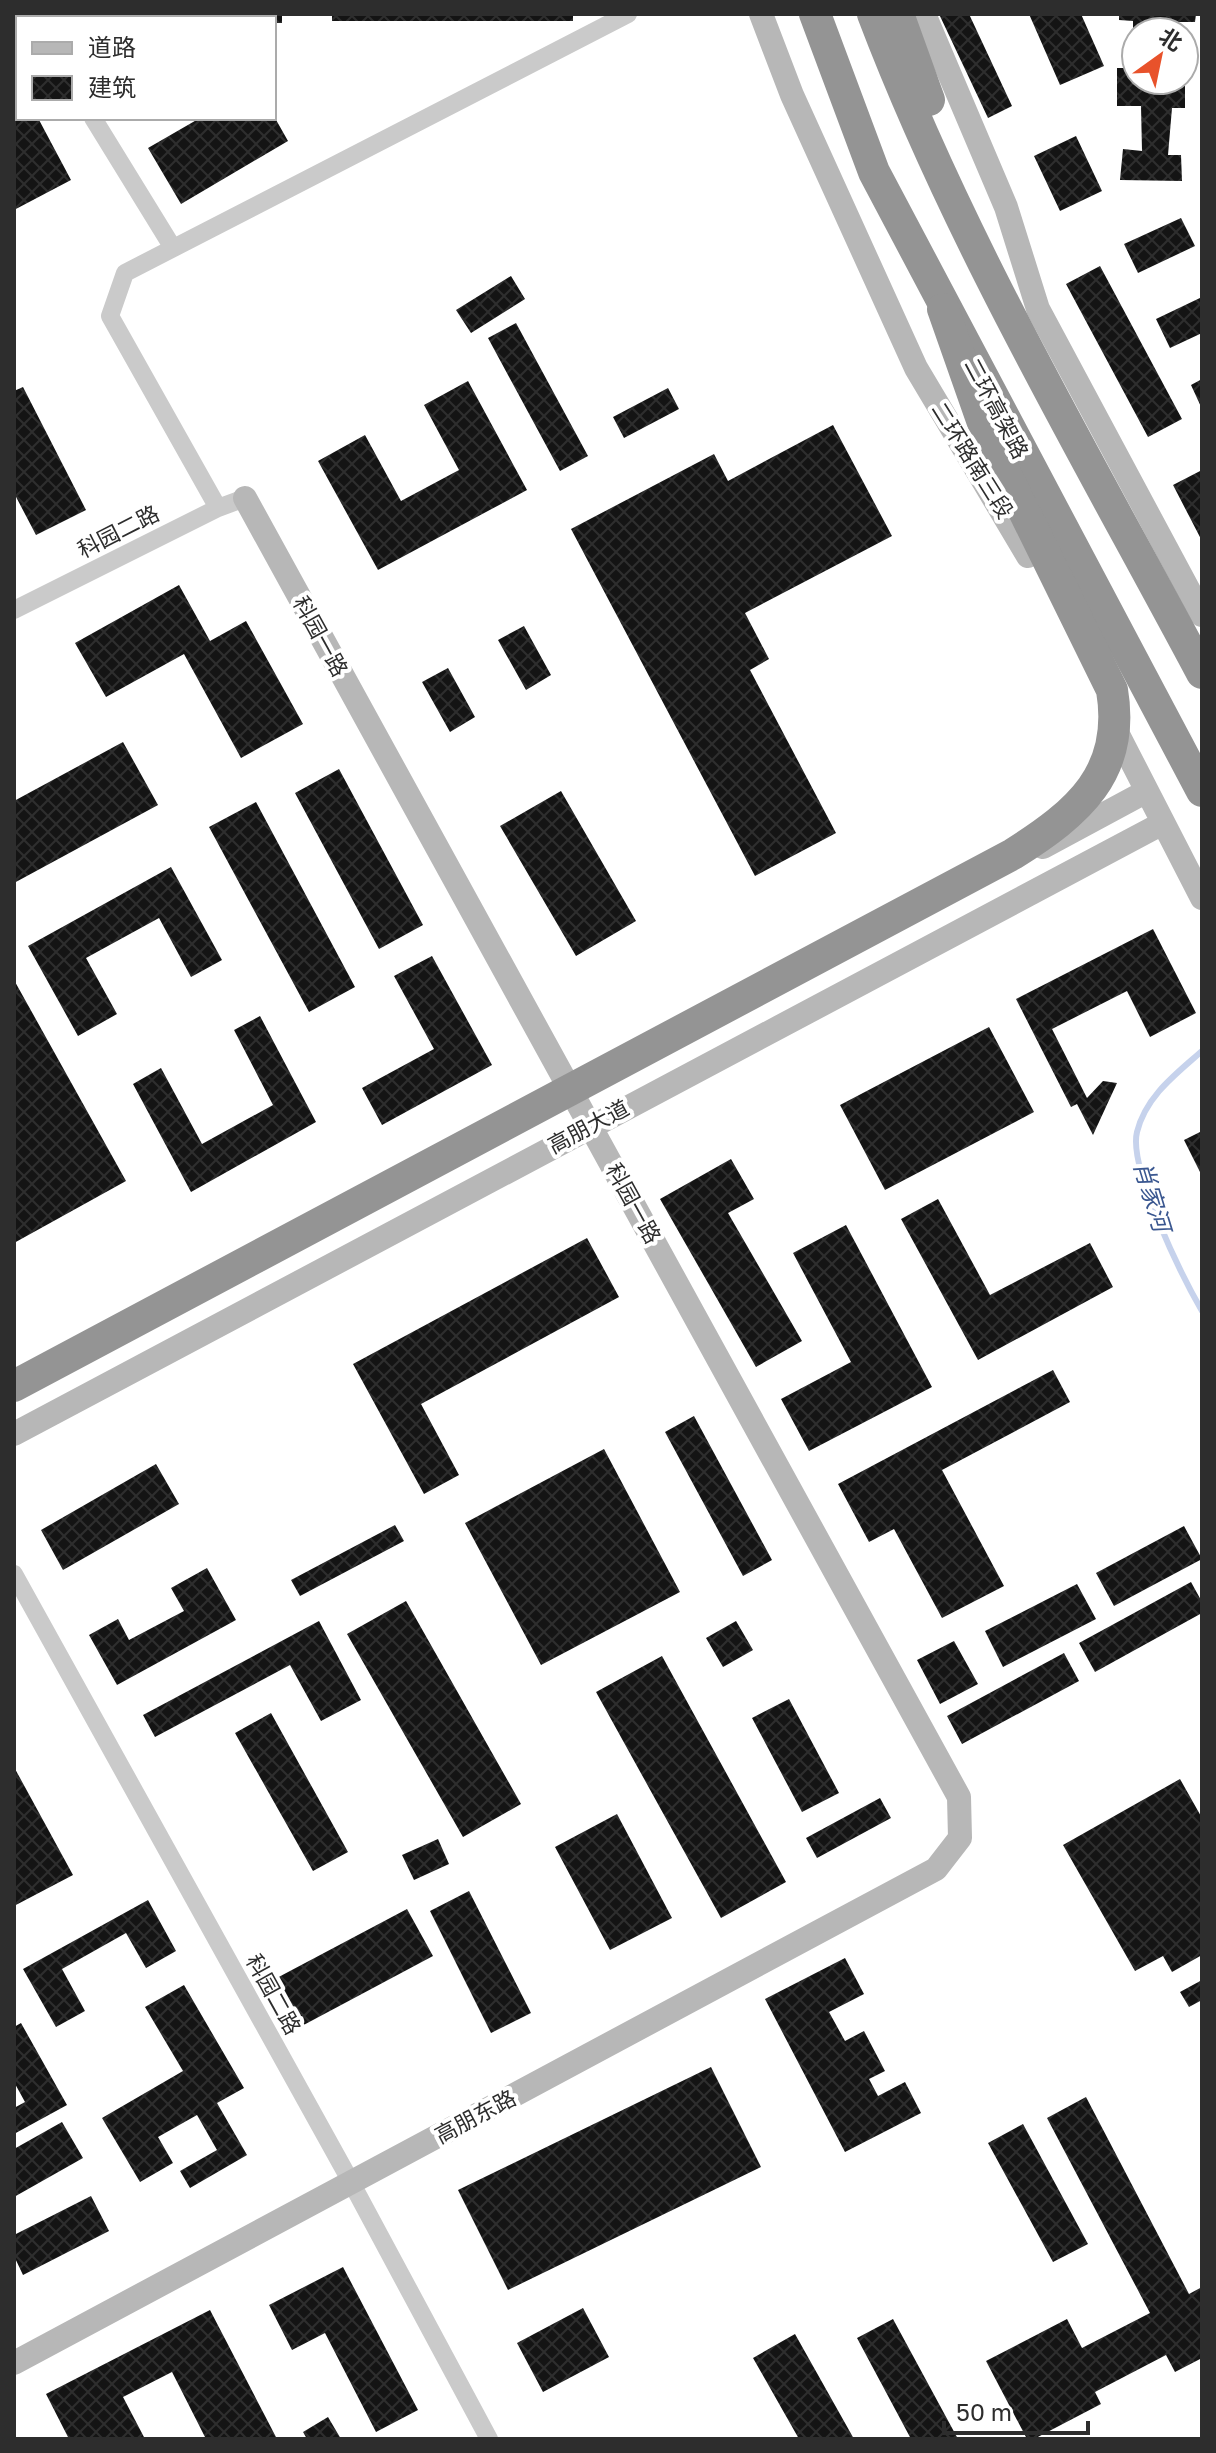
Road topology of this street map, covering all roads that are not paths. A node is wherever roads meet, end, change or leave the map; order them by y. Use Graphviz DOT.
graph roads {
  1 [pos="628,14"];
  2 [pos="761,14"];
  3 [pos="795,14"];
  4 [pos="815,14"];
  5 [pos="873,14"];
  6 [pos="898,14"];
  7 [pos="924,14"];
  8 [pos="94,120"];
  9 [pos="874,172"];
  10 [pos="952,199"];
  11 [pos="173,248"];
  12 [pos="943,309"];
  13 [pos="245,498"];
  14 [pos="218,508"];
  15 [pos="14,610"];
  16 [pos="1202,615"];
  17 [pos="1202,673"];
  18 [pos="1147,791"];
  19 [pos="1202,791"];
  20 [pos="1163,823"];
  21 [pos="1202,898"];
  22 [pos="580,1102"];
  23 [pos="591,1124"];
  24 [pos="14,1386"];
  25 [pos="14,1402"];
  26 [pos="14,1434"];
  27 [pos="14,1574"];
  28 [pos="936,1869"];
  29 [pos="351,2182"];
  30 [pos="14,2363"];
  31 [pos="489,2439"];
  1 -- 11 [label="street"];
  2 -- 18 [label="main road, 二环路南三段"];
  3 -- 9 [label="highway"];
  4 -- 9 [label="highway, 二环高架路"];
  5 -- 10 [label="highway"];
  6 -- 10 [label="highway"];
  7 -- 16 [label="main road"];
  8 -- 11 [label="street"];
  9 -- 12 [label="highway, 二环高架路"];
  10 -- 17 [label="highway"];
  11 -- 14 [label="street"];
  12 -- 19 [label="highway, 二环高架路, bridge"];
  12 -- 24 [label="highway, bridge"];
  13 -- 14 [label="street, 科园二路"];
  13 -- 22 [label="main road, 科园一路"];
  14 -- 15 [label="street, 科园二路"];
  18 -- 20 [label="main road, 二环路南三段"];
  18 -- 22 [label="main road, 高朋大道"];
  20 -- 21 [label="main road, 二环路南三段"];
  20 -- 23 [label="main road, 高朋大道"];
  22 -- 23 [label="main road, 科园一路"];
  22 -- 25 [label="main road, 高朋大道"];
  23 -- 26 [label="main road, 高朋大道"];
  23 -- 28 [label="main road, 科园一路"];
  27 -- 29 [label="street, 科园二路"];
  28 -- 29 [label="main road, 高朋东路"];
  29 -- 30 [label="main road, 高朋东路"];
  29 -- 31 [label="street, 科园二路"];
}
